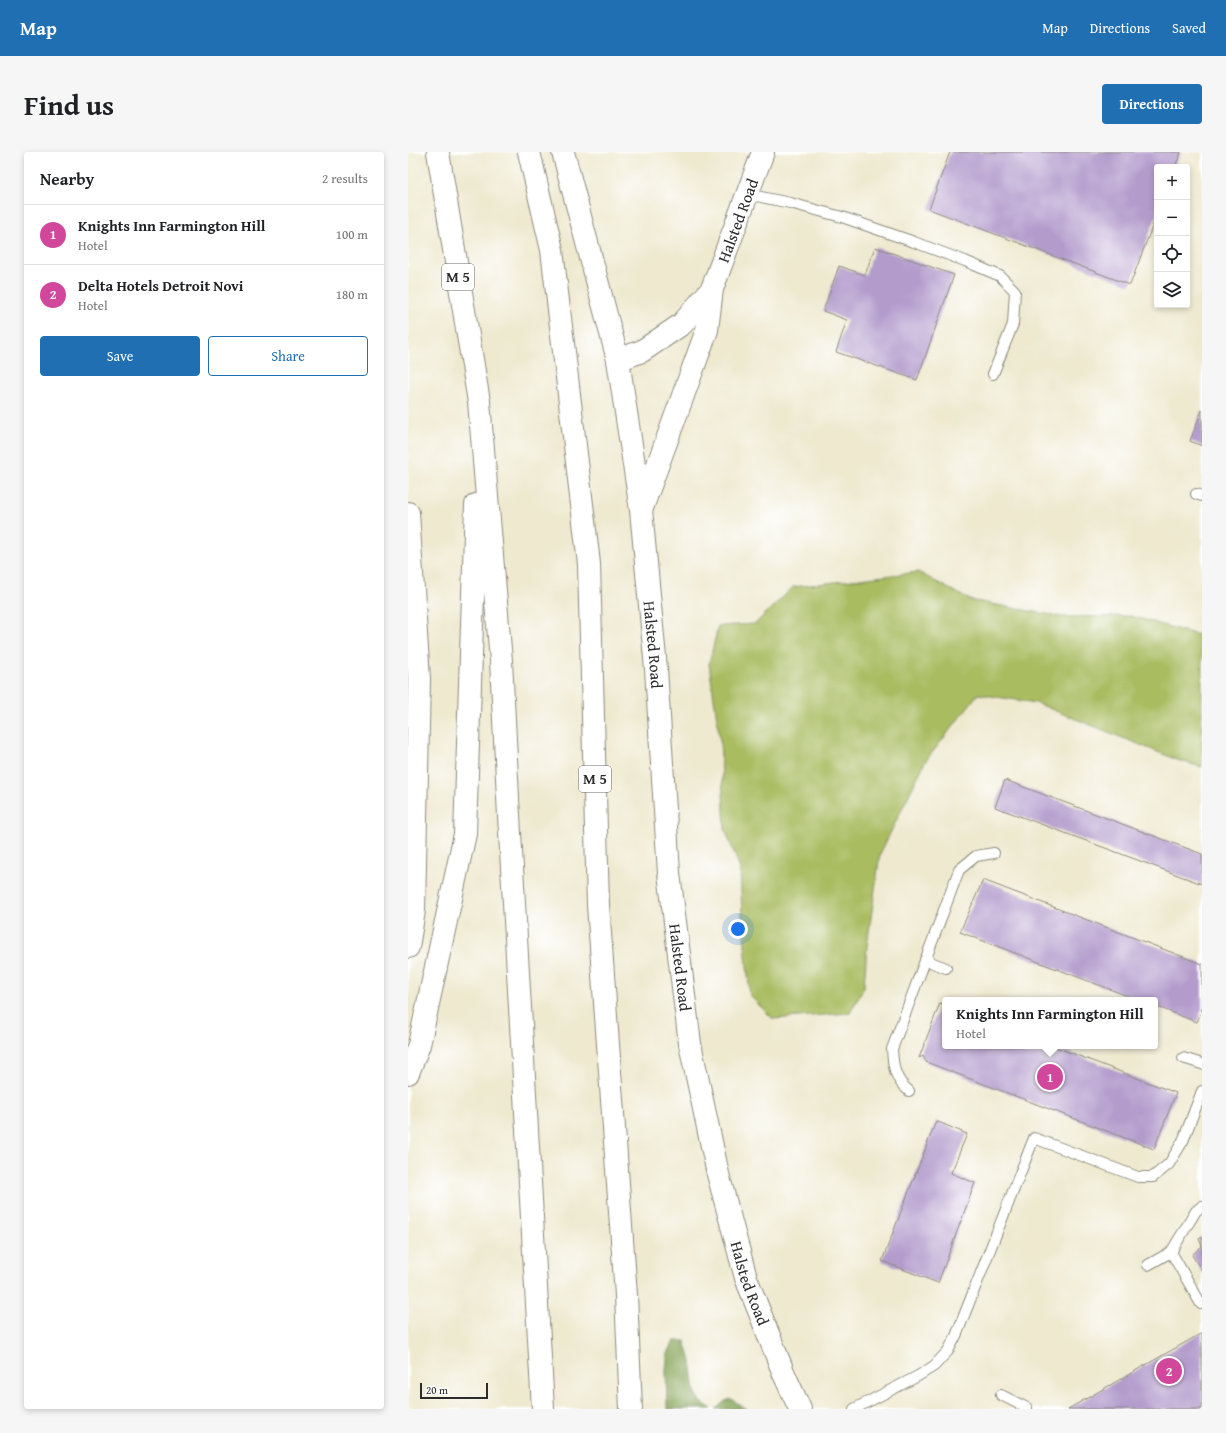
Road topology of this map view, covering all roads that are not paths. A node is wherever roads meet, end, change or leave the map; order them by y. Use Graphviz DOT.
graph roads {
  1 [pos="438,152"];
  2 [pos="529,152"];
  3 [pos="563,152"];
  4 [pos="763,152"];
  5 [pos="747,194"];
  6 [pos="712,289"];
  7 [pos="618,360"];
  8 [pos="993,374"];
  9 [pos="479,402"];
  10 [pos="641,510"];
  11 [pos="408,513"];
  12 [pos="994,853"];
  13 [pos="408,947"];
  14 [pos="925,960"];
  15 [pos="946,968"];
  16 [pos="1183,1058"];
  17 [pos="1202,1064"];
  18 [pos="408,1073"];
  19 [pos="910,1091"];
  20 [pos="1202,1091"];
  21 [pos="1202,1206"];
  22 [pos="1171,1252"];
  23 [pos="1148,1265"];
  24 [pos="1201,1304"];
  25 [pos="1001,1395"];
  26 [pos="1027,1408"];
  27 [pos="543,1409"];
  28 [pos="630,1409"];
  29 [pos="800,1409"];
  30 [pos="854,1409"];
  1 -- 9 [label="main road, M 5"];
  2 -- 28 [label="main road, M 5"];
  3 -- 7 [label="main road"];
  4 -- 5 [label="main road, Halsted Road"];
  5 -- 6 [label="main road, Halsted Road"];
  5 -- 8 [label="lane"];
  6 -- 7 [label="main road, Halsted Road"];
  6 -- 10 [label="main road, Halsted Road"];
  7 -- 10 [label="main road, Halsted Road"];
  9 -- 18 [label="main road"];
  9 -- 27 [label="main road, M 5"];
  10 -- 29 [label="main road, Halsted Road"];
  11 -- 13 [label="main road"];
  12 -- 14 [label="lane"];
  14 -- 15 [label="lane"];
  14 -- 19 [label="lane"];
  16 -- 17 [label="lane"];
  20 -- 30 [label="lane"];
  21 -- 22 [label="lane"];
  22 -- 23 [label="lane"];
  22 -- 24 [label="lane"];
  25 -- 26 [label="lane"];
}
